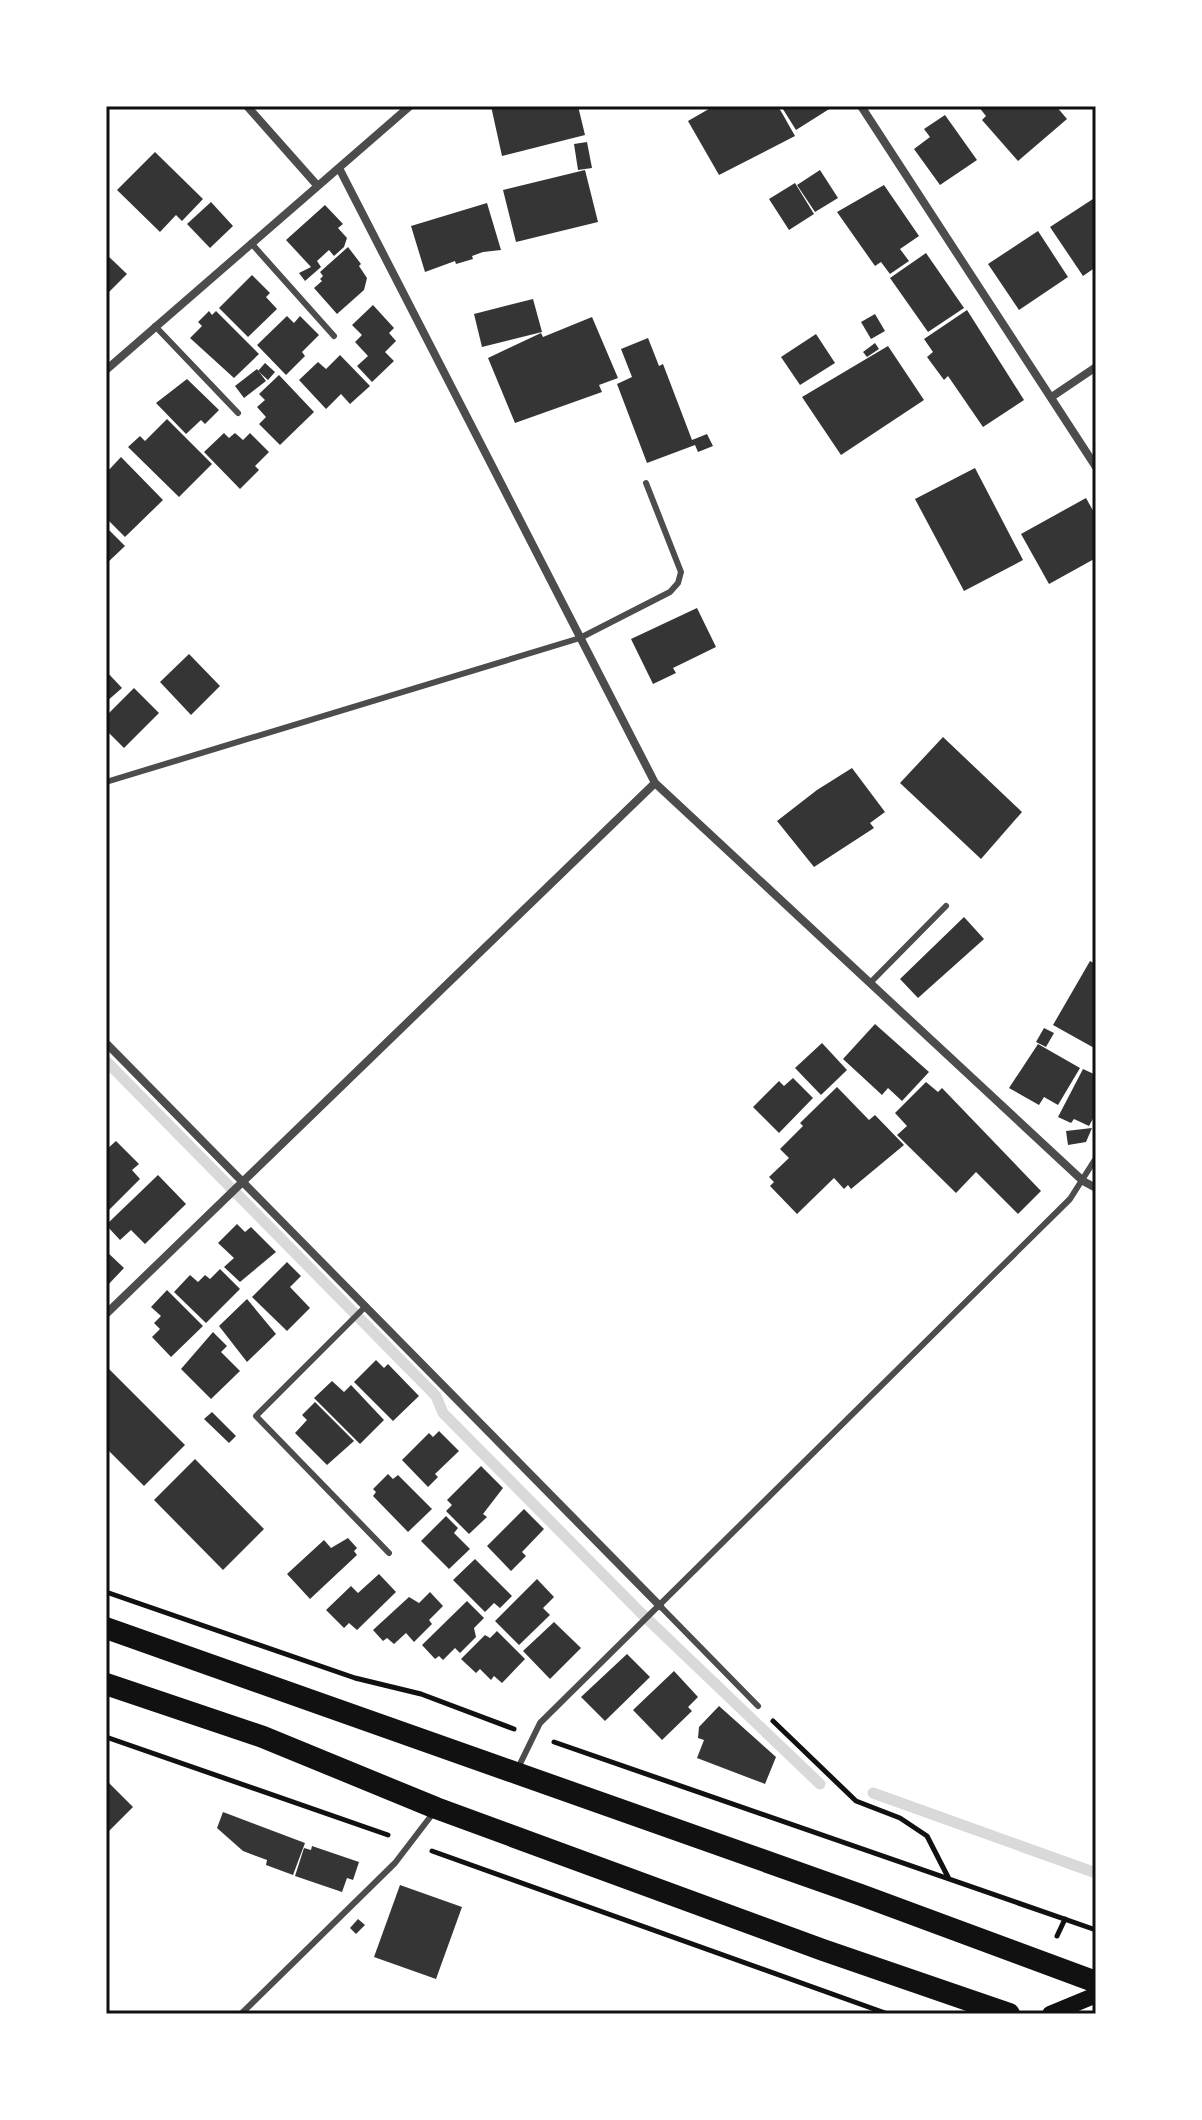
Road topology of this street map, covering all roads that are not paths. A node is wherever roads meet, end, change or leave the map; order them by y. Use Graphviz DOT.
graph roads {
  1 [pos="247,106"];
  2 [pos="410,106"];
  3 [pos="861,106"];
  4 [pos="339,168"];
  5 [pos="316,184"];
  6 [pos="251,243"];
  7 [pos="155,326"];
  8 [pos="334,336"];
  9 [pos="1096,367"];
  10 [pos="106,370"];
  11 [pos="1053,396"];
  12 [pos="238,413"];
  13 [pos="1096,467"];
  14 [pos="646,483"];
  15 [pos="580,638"];
  16 [pos="106,782"];
  17 [pos="655,783"];
  18 [pos="946,906"];
  19 [pos="870,983"];
  20 [pos="106,1043"];
  21 [pos="1096,1158"];
  22 [pos="1083,1181"];
  23 [pos="244,1182"];
  24 [pos="1096,1188"];
  25 [pos="366,1306"];
  26 [pos="106,1314"];
  27 [pos="389,1553"];
  28 [pos="660,1606"];
  29 [pos="106,1628"];
  30 [pos="106,1684"];
  31 [pos="758,1706"];
  32 [pos="517,1772"];
  33 [pos="436,1808"];
  34 [pos="1096,1982"];
  35 [pos="1096,1995"];
  36 [pos="241,2014"];
  37 [pos="1009,2014"];
  38 [pos="1050,2014"];
  1 -- 5 [label="street"];
  2 -- 4 [label="street"];
  3 -- 11 [label="street"];
  4 -- 5 [label="street"];
  4 -- 15 [label="street"];
  5 -- 6 [label="street"];
  6 -- 7 [label="street"];
  6 -- 8 [label="lane"];
  7 -- 10 [label="street"];
  7 -- 12 [label="lane"];
  9 -- 11 [label="street"];
  11 -- 13 [label="street"];
  14 -- 15 [label="lane"];
  15 -- 16 [label="lane"];
  15 -- 17 [label="street"];
  17 -- 19 [label="street"];
  17 -- 23 [label="street"];
  18 -- 19 [label="lane"];
  19 -- 22 [label="street"];
  20 -- 23 [label="street"];
  21 -- 22 [label="lane"];
  22 -- 24 [label="street"];
  22 -- 28 [label="lane"];
  23 -- 25 [label="street"];
  23 -- 26 [label="street"];
  25 -- 27 [label="lane"];
  25 -- 28 [label="street"];
  28 -- 31 [label="lane"];
  28 -- 32 [label="lane"];
  29 -- 32 [label="highway"];
  30 -- 33 [label="highway"];
  32 -- 34 [label="highway"];
  33 -- 36 [label="lane"];
  33 -- 37 [label="highway"];
  35 -- 38 [label="main road"];
}
